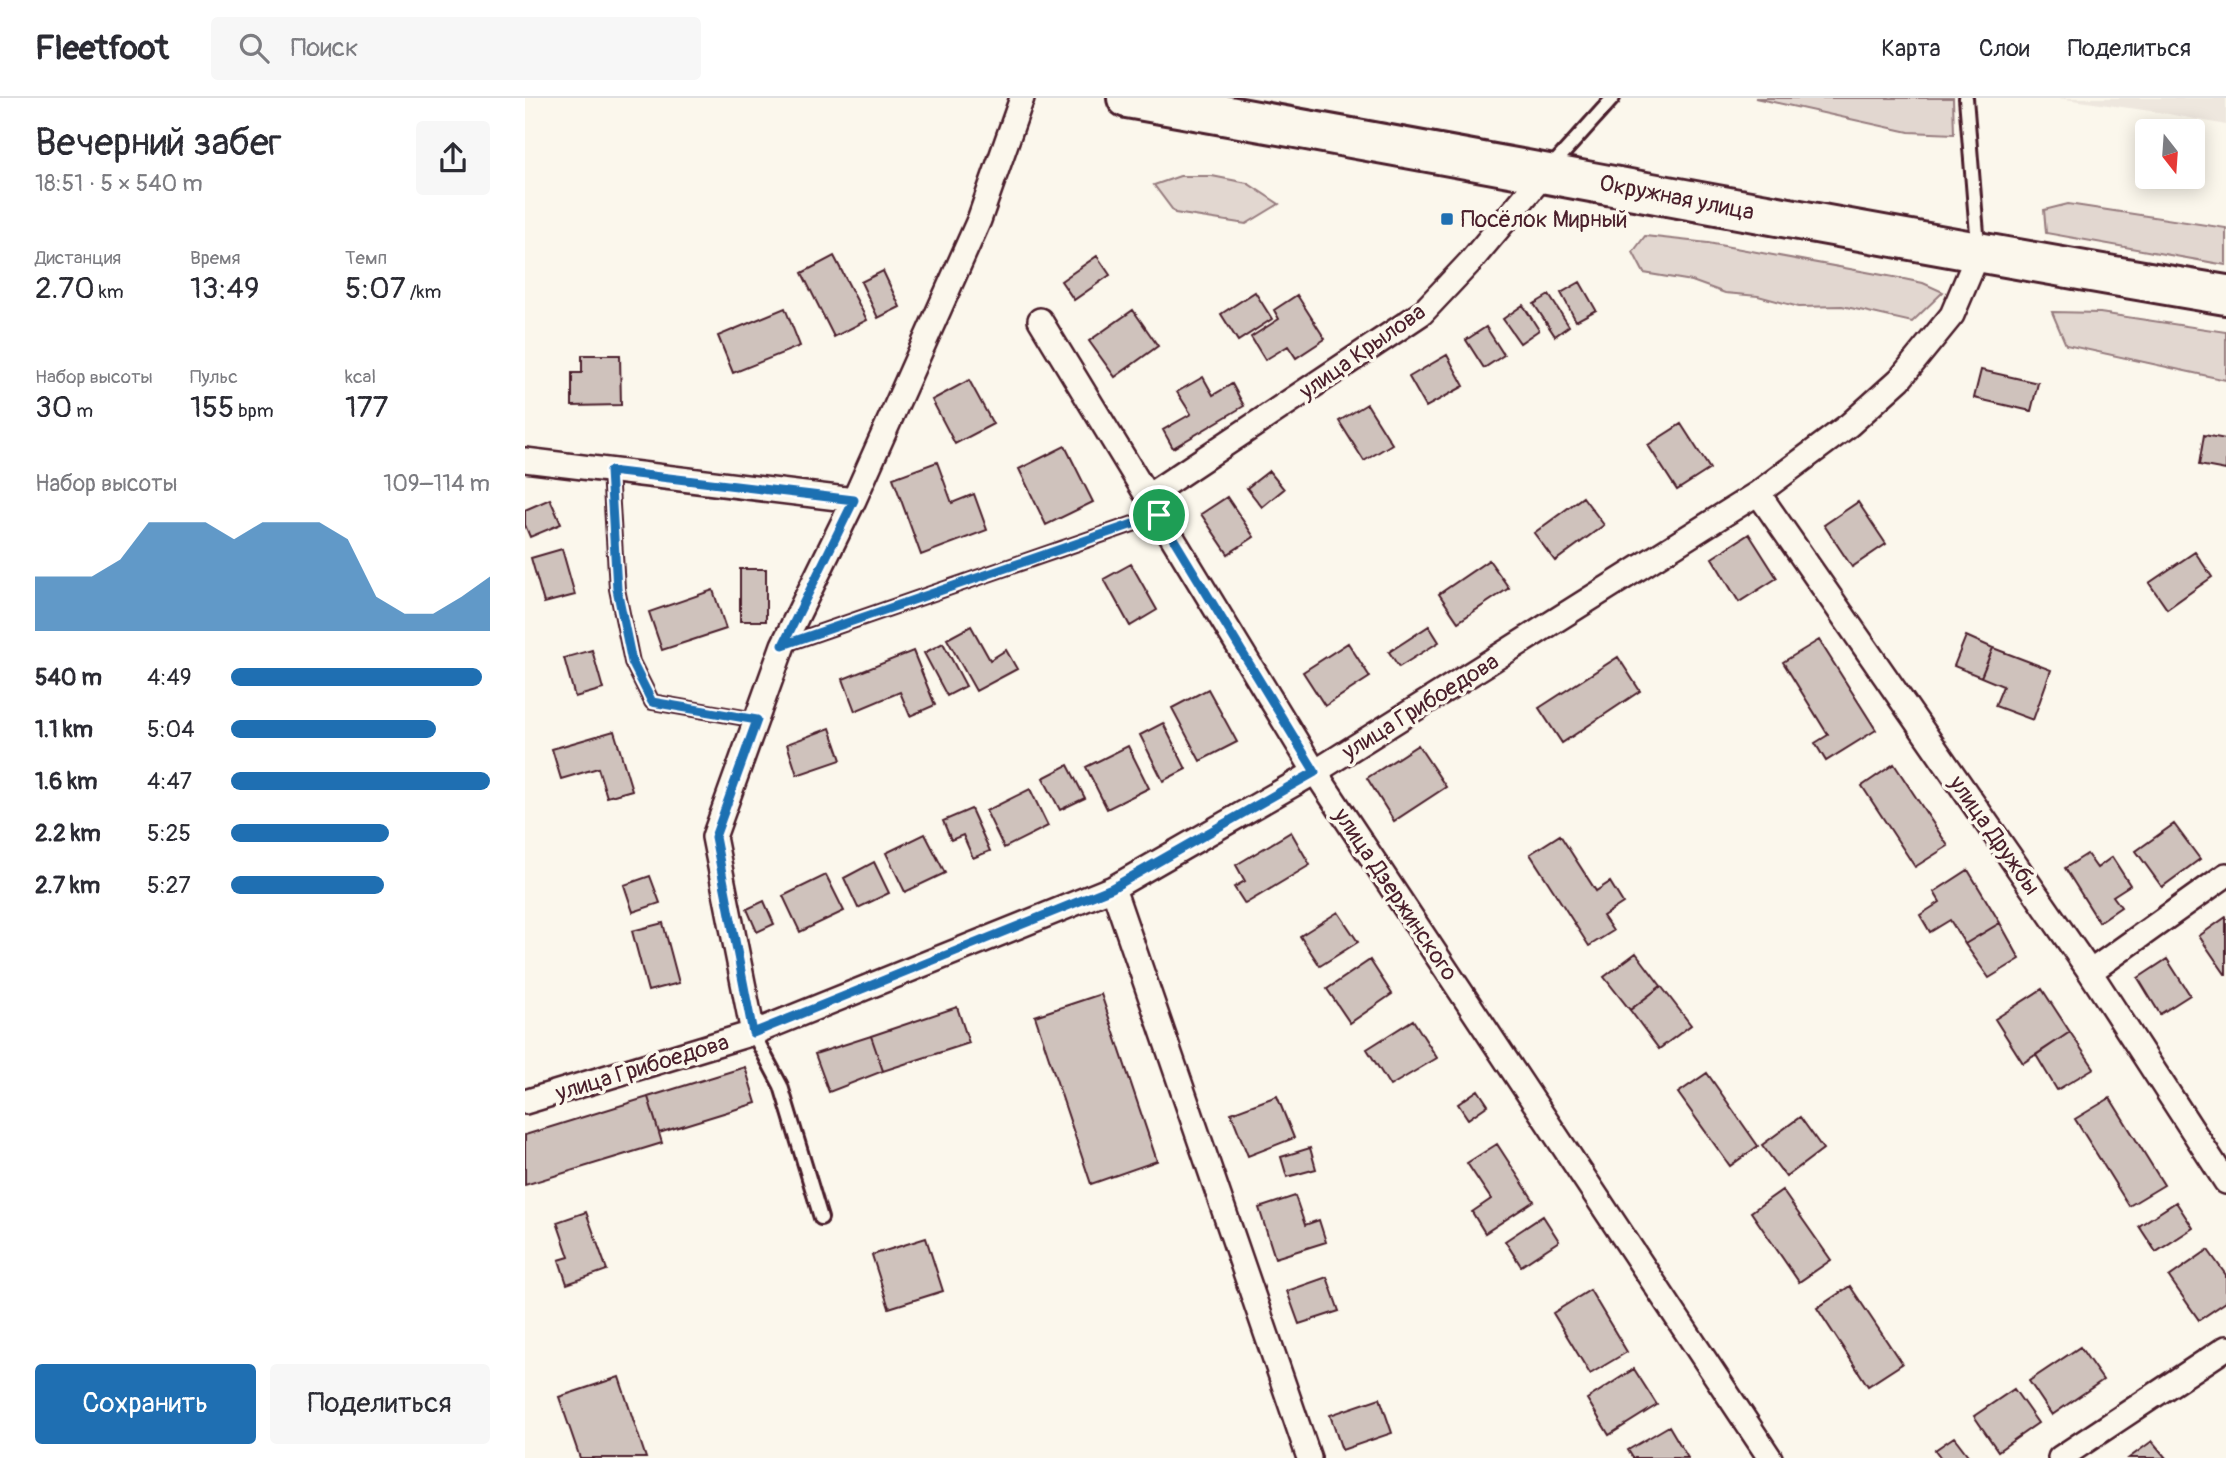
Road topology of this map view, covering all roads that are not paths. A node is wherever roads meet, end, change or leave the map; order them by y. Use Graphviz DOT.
graph roads {
  1 [pos="1023,98"];
  2 [pos="1127,98"];
  3 [pos="1613,98"];
  4 [pos="1966,98"];
  5 [pos="1545,173"];
  6 [pos="1978,254"];
  7 [pos="2226,295"];
  8 [pos="1040,320"];
  9 [pos="525,460"];
  10 [pos="610,471"];
  11 [pos="1758,493"];
  12 [pos="854,500"];
  13 [pos="1154,505"];
  14 [pos="783,645"];
  15 [pos="757,720"];
  16 [pos="1315,772"];
  17 [pos="2226,875"];
  18 [pos="1112,888"];
  19 [pos="2090,972"];
  20 [pos="753,1033"];
  21 [pos="525,1102"];
  22 [pos="2226,1182"];
  23 [pos="821,1218"];
  24 [pos="2226,1348"];
  25 [pos="1309,1458"];
  26 [pos="1770,1458"];
  27 [pos="2060,1458"];
  1 -- 12 [label="street"];
  2 -- 5 [label="highway, Окружная улица"];
  3 -- 5 [label="lane"];
  4 -- 6 [label="lane"];
  5 -- 6 [label="highway, Окружная улица"];
  5 -- 13 [label="street, улица Крылова"];
  6 -- 7 [label="highway, Окружная улица"];
  6 -- 11 [label="street, улица Грибоедова"];
  8 -- 13 [label="street, улица Дзержинского"];
  9 -- 10 [label="street"];
  10 -- 12 [label="street"];
  10 -- 15 [label="lane"];
  11 -- 16 [label="street, улица Грибоедова"];
  11 -- 19 [label="street, улица Дружбы"];
  12 -- 14 [label="street"];
  13 -- 14 [label="lane"];
  13 -- 16 [label="street, улица Дзержинского"];
  14 -- 15 [label="street"];
  15 -- 20 [label="street"];
  16 -- 18 [label="street, улица Грибоедова"];
  16 -- 26 [label="street, улица Дзержинского"];
  17 -- 19 [label="street"];
  18 -- 20 [label="street, улица Грибоедова"];
  18 -- 25 [label="street"];
  19 -- 22 [label="street, улица Дружбы"];
  20 -- 21 [label="street, улица Грибоедова"];
  20 -- 23 [label="lane"];
  24 -- 27 [label="street"];
}
